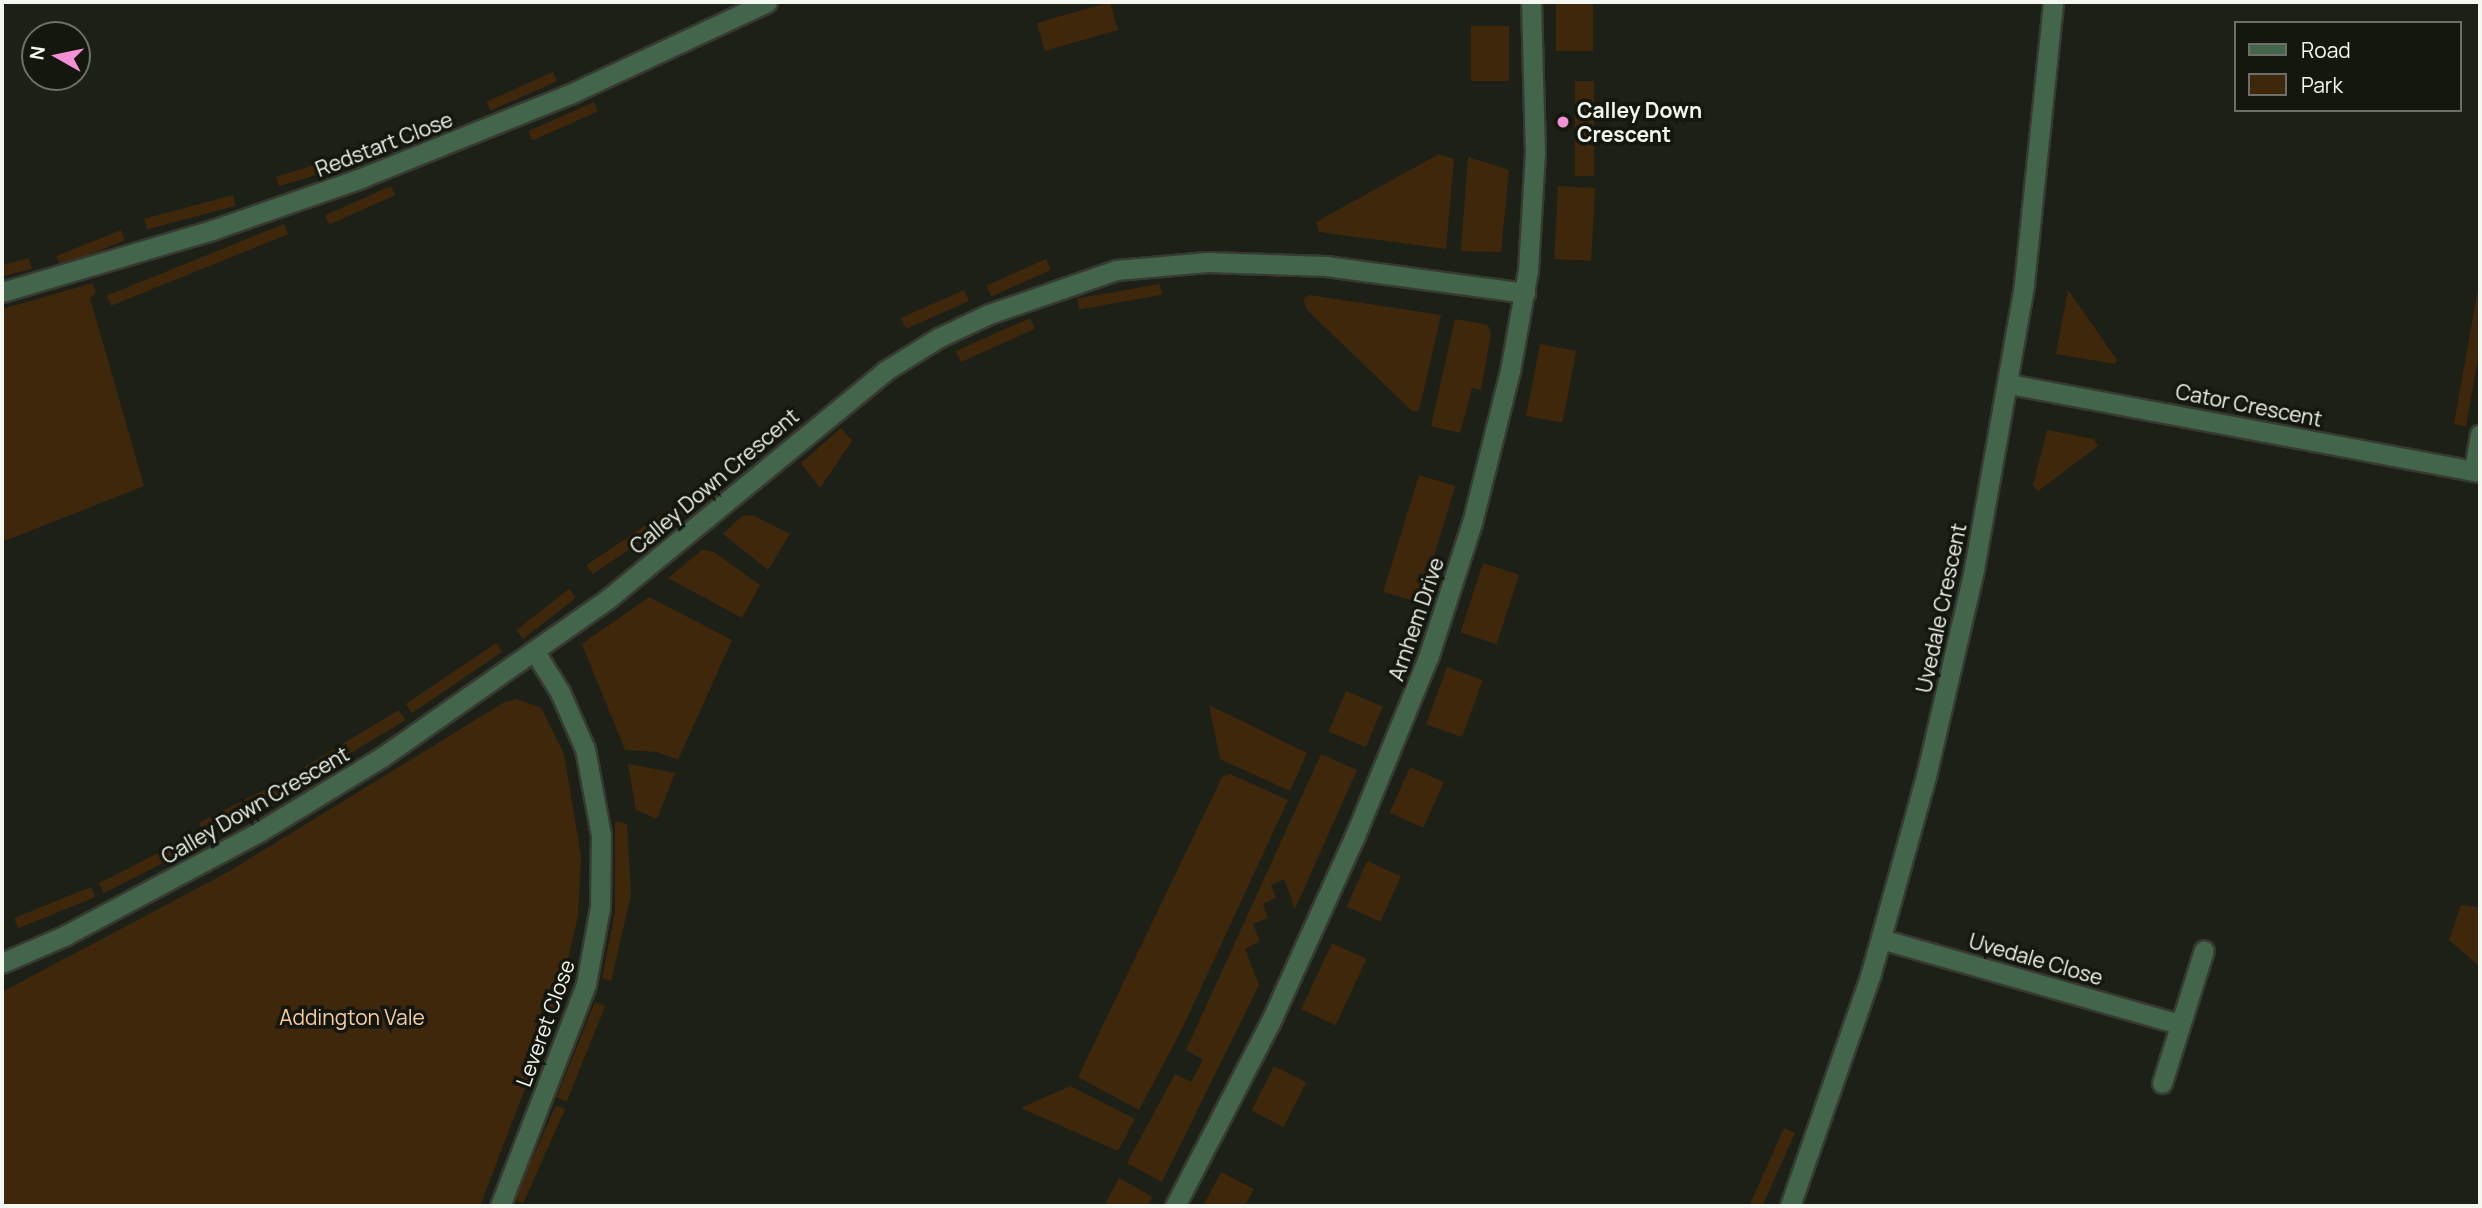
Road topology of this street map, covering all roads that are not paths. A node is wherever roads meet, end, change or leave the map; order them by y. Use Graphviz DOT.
graph roads {
  1 [pos="767,2"];
  2 [pos="1531,2"];
  3 [pos="2053,2"];
  4 [pos="2,292"];
  5 [pos="1525,293"];
  6 [pos="2009,384"];
  7 [pos="2480,434"];
  8 [pos="2477,471"];
  9 [pos="535,652"];
  10 [pos="1881,939"];
  11 [pos="2204,950"];
  12 [pos="2,963"];
  13 [pos="2179,1024"];
  14 [pos="2162,1083"];
  15 [pos="500,1206"];
  16 [pos="1175,1206"];
  17 [pos="1790,1206"];
  1 -- 4 [label="street, Redstart Close"];
  2 -- 5 [label="street, Arnhem Drive"];
  3 -- 6 [label="street, Uvedale Crescent"];
  5 -- 9 [label="street, Calley Down Crescent"];
  5 -- 16 [label="street, Arnhem Drive"];
  6 -- 8 [label="street, Cator Crescent"];
  6 -- 10 [label="street, Uvedale Crescent"];
  7 -- 8 [label="street"];
  9 -- 12 [label="street, Calley Down Crescent"];
  9 -- 15 [label="street, Leveret Close"];
  10 -- 13 [label="street, Uvedale Close"];
  10 -- 17 [label="street, Uvedale Crescent"];
  11 -- 13 [label="street"];
  13 -- 14 [label="street"];
}
